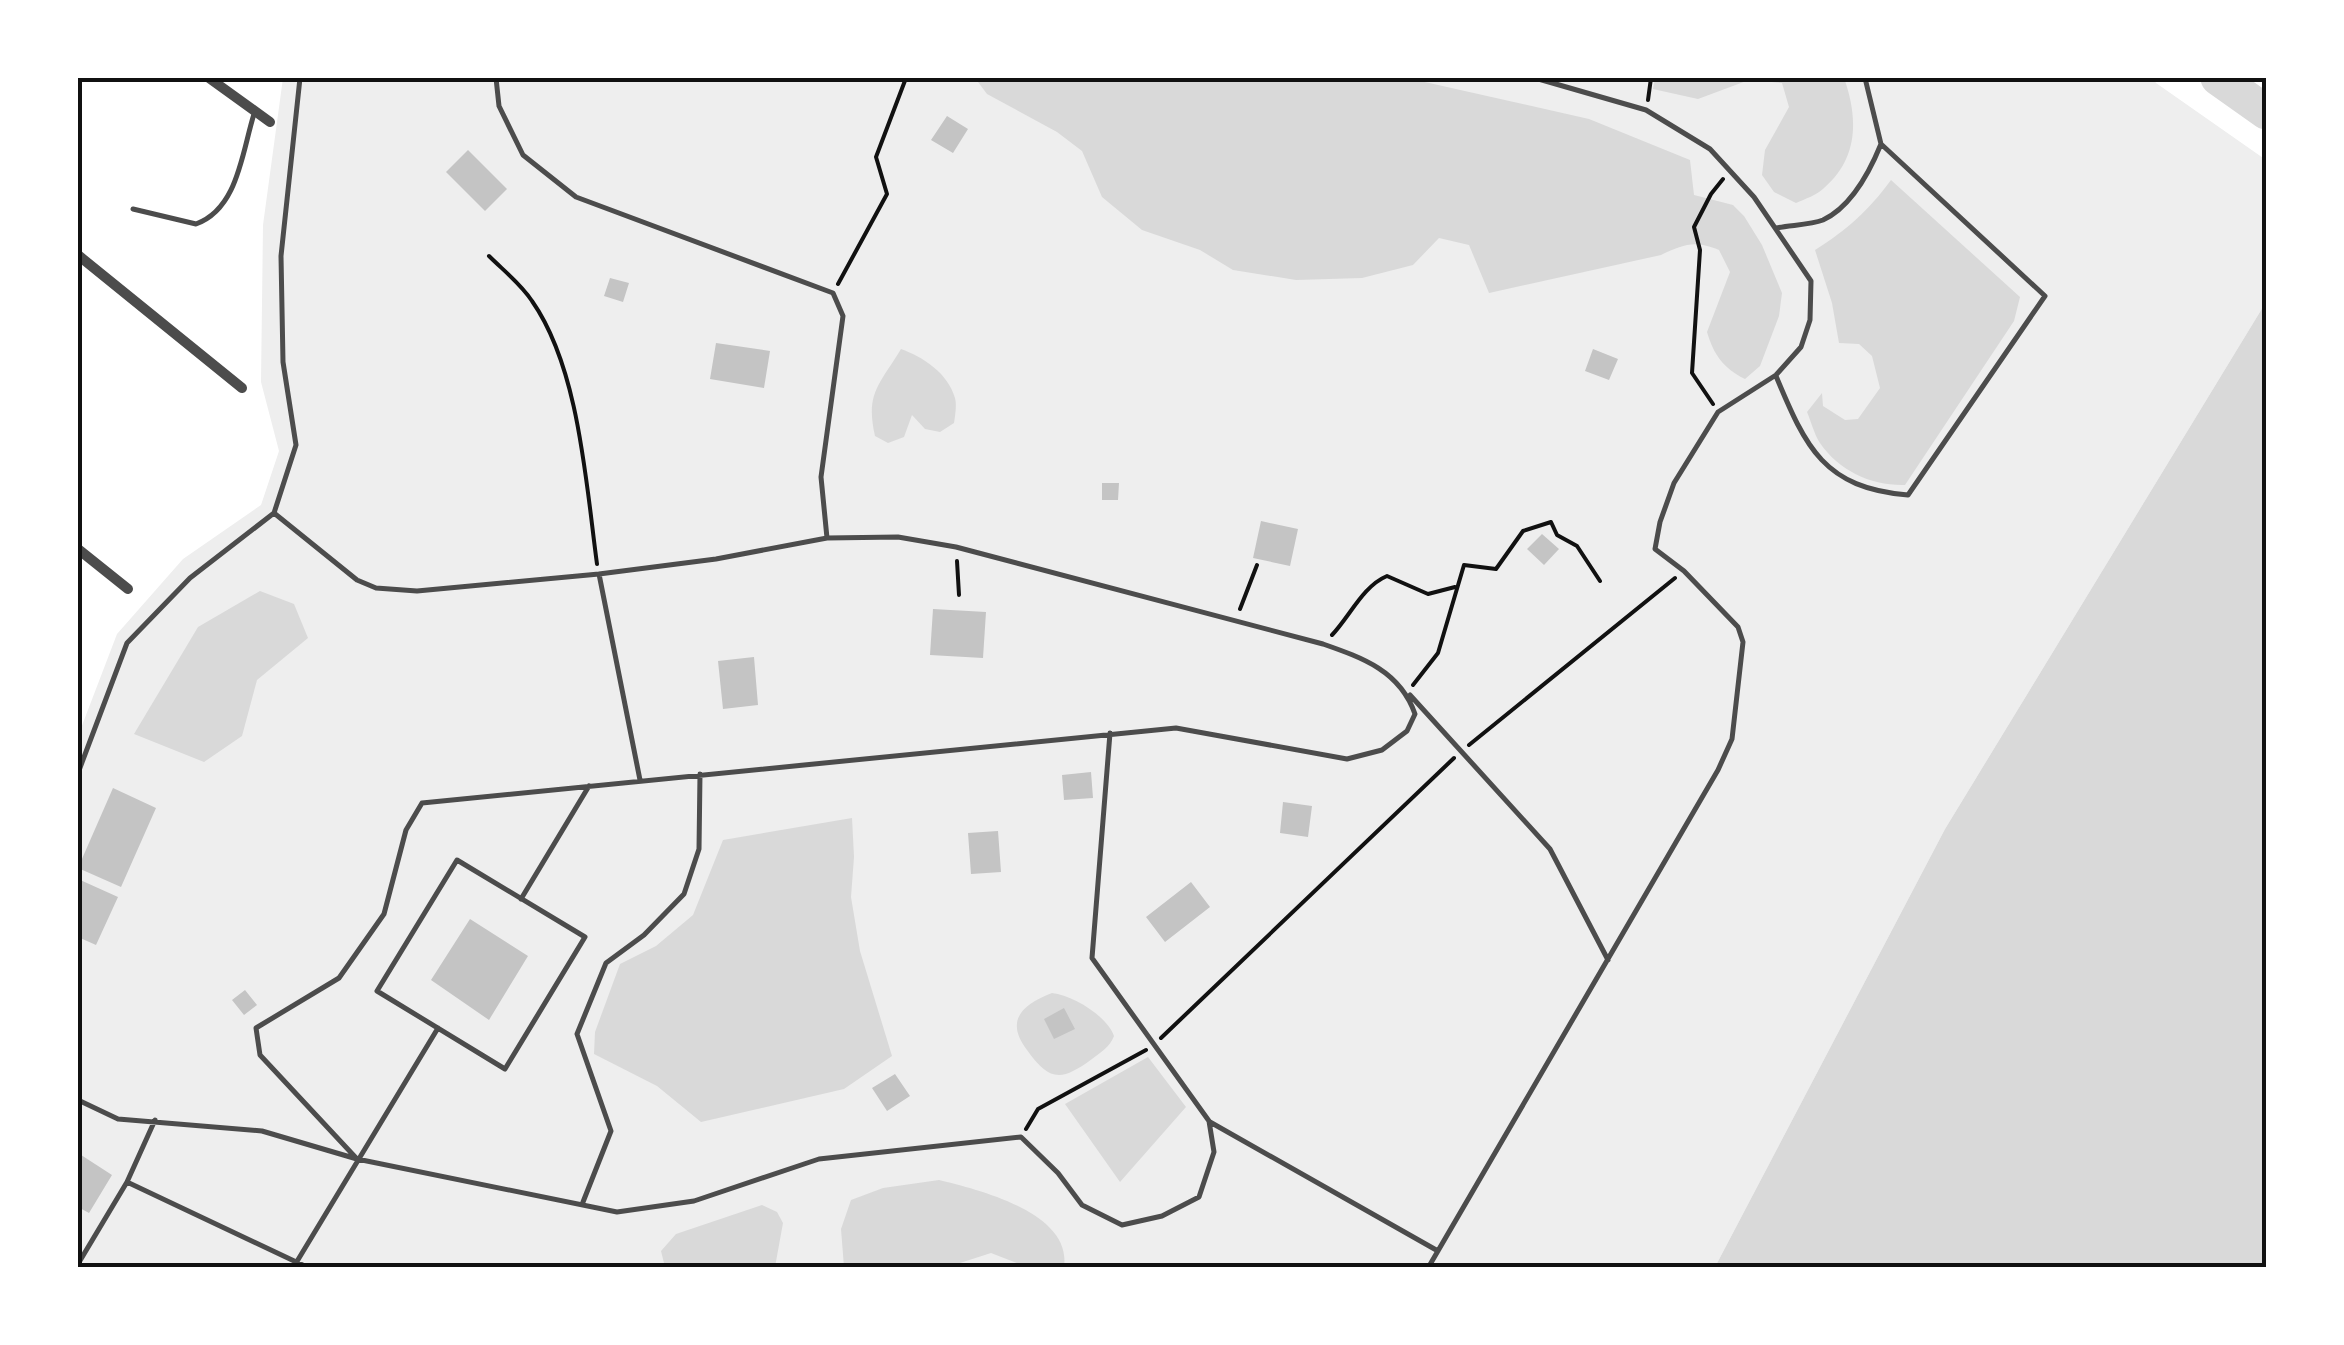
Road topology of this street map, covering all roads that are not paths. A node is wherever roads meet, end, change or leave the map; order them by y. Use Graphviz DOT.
graph roads {
  1 [pos="208,78"];
  2 [pos="300,78"];
  3 [pos="496,78"];
  4 [pos="1535,78"];
  5 [pos="1865,78"];
  6 [pos="255,111"];
  7 [pos="270,122"];
  8 [pos="1881,144"];
  9 [pos="133,209"];
  10 [pos="1776,228"];
  11 [pos="78,255"];
  12 [pos="1776,375"];
  13 [pos="242,388"];
  14 [pos="274,512"];
  15 [pos="827,538"];
  16 [pos="78,549"];
  17 [pos="599,574"];
  18 [pos="128,589"];
  19 [pos="1408,693"];
  20 [pos="1110,733"];
  21 [pos="78,773"];
  22 [pos="700,774"];
  23 [pos="640,780"];
  24 [pos="589,786"];
  25 [pos="522,899"];
  26 [pos="1608,960"];
  27 [pos="438,1028"];
  28 [pos="78,1100"];
  29 [pos="156,1120"];
  30 [pos="1209,1121"];
  31 [pos="357,1159"];
  32 [pos="127,1182"];
  33 [pos="583,1202"];
  34 [pos="1438,1251"];
  35 [pos="78,1264"];
  36 [pos="295,1264"];
  37 [pos="308,1268"];
  38 [pos="1428,1268"];
  1 -- 6 [label="street"];
  2 -- 14 [label="lane"];
  3 -- 15 [label="lane"];
  4 -- 10 [label="lane"];
  5 -- 8 [label="lane"];
  6 -- 7 [label="street"];
  6 -- 9 [label="lane"];
  8 -- 10 [label="lane"];
  8 -- 12 [label="lane"];
  10 -- 12 [label="lane"];
  11 -- 13 [label="street"];
  12 -- 26 [label="lane"];
  14 -- 17 [label="lane"];
  14 -- 21 [label="lane"];
  15 -- 17 [label="lane"];
  15 -- 19 [label="lane"];
  16 -- 18 [label="street"];
  17 -- 23 [label="lane"];
  19 -- 20 [label="lane"];
  19 -- 26 [label="lane"];
  20 -- 22 [label="lane"];
  20 -- 30 [label="lane"];
  22 -- 23 [label="lane"];
  22 -- 33 [label="lane"];
  23 -- 24 [label="lane"];
  24 -- 25 [label="lane"];
  24 -- 31 [label="lane"];
  25 -- 27 [label="lane"];
  25 -- 27 [label="lane"];
  26 -- 34 [label="lane"];
  27 -- 31 [label="lane"];
  28 -- 29 [label="lane"];
  29 -- 31 [label="lane"];
  29 -- 32 [label="lane"];
  30 -- 33 [label="lane"];
  30 -- 34 [label="lane"];
  31 -- 33 [label="lane"];
  31 -- 36 [label="lane"];
  32 -- 35 [label="lane"];
  32 -- 36 [label="lane"];
  34 -- 38 [label="lane"];
  36 -- 37 [label="lane"];
}
